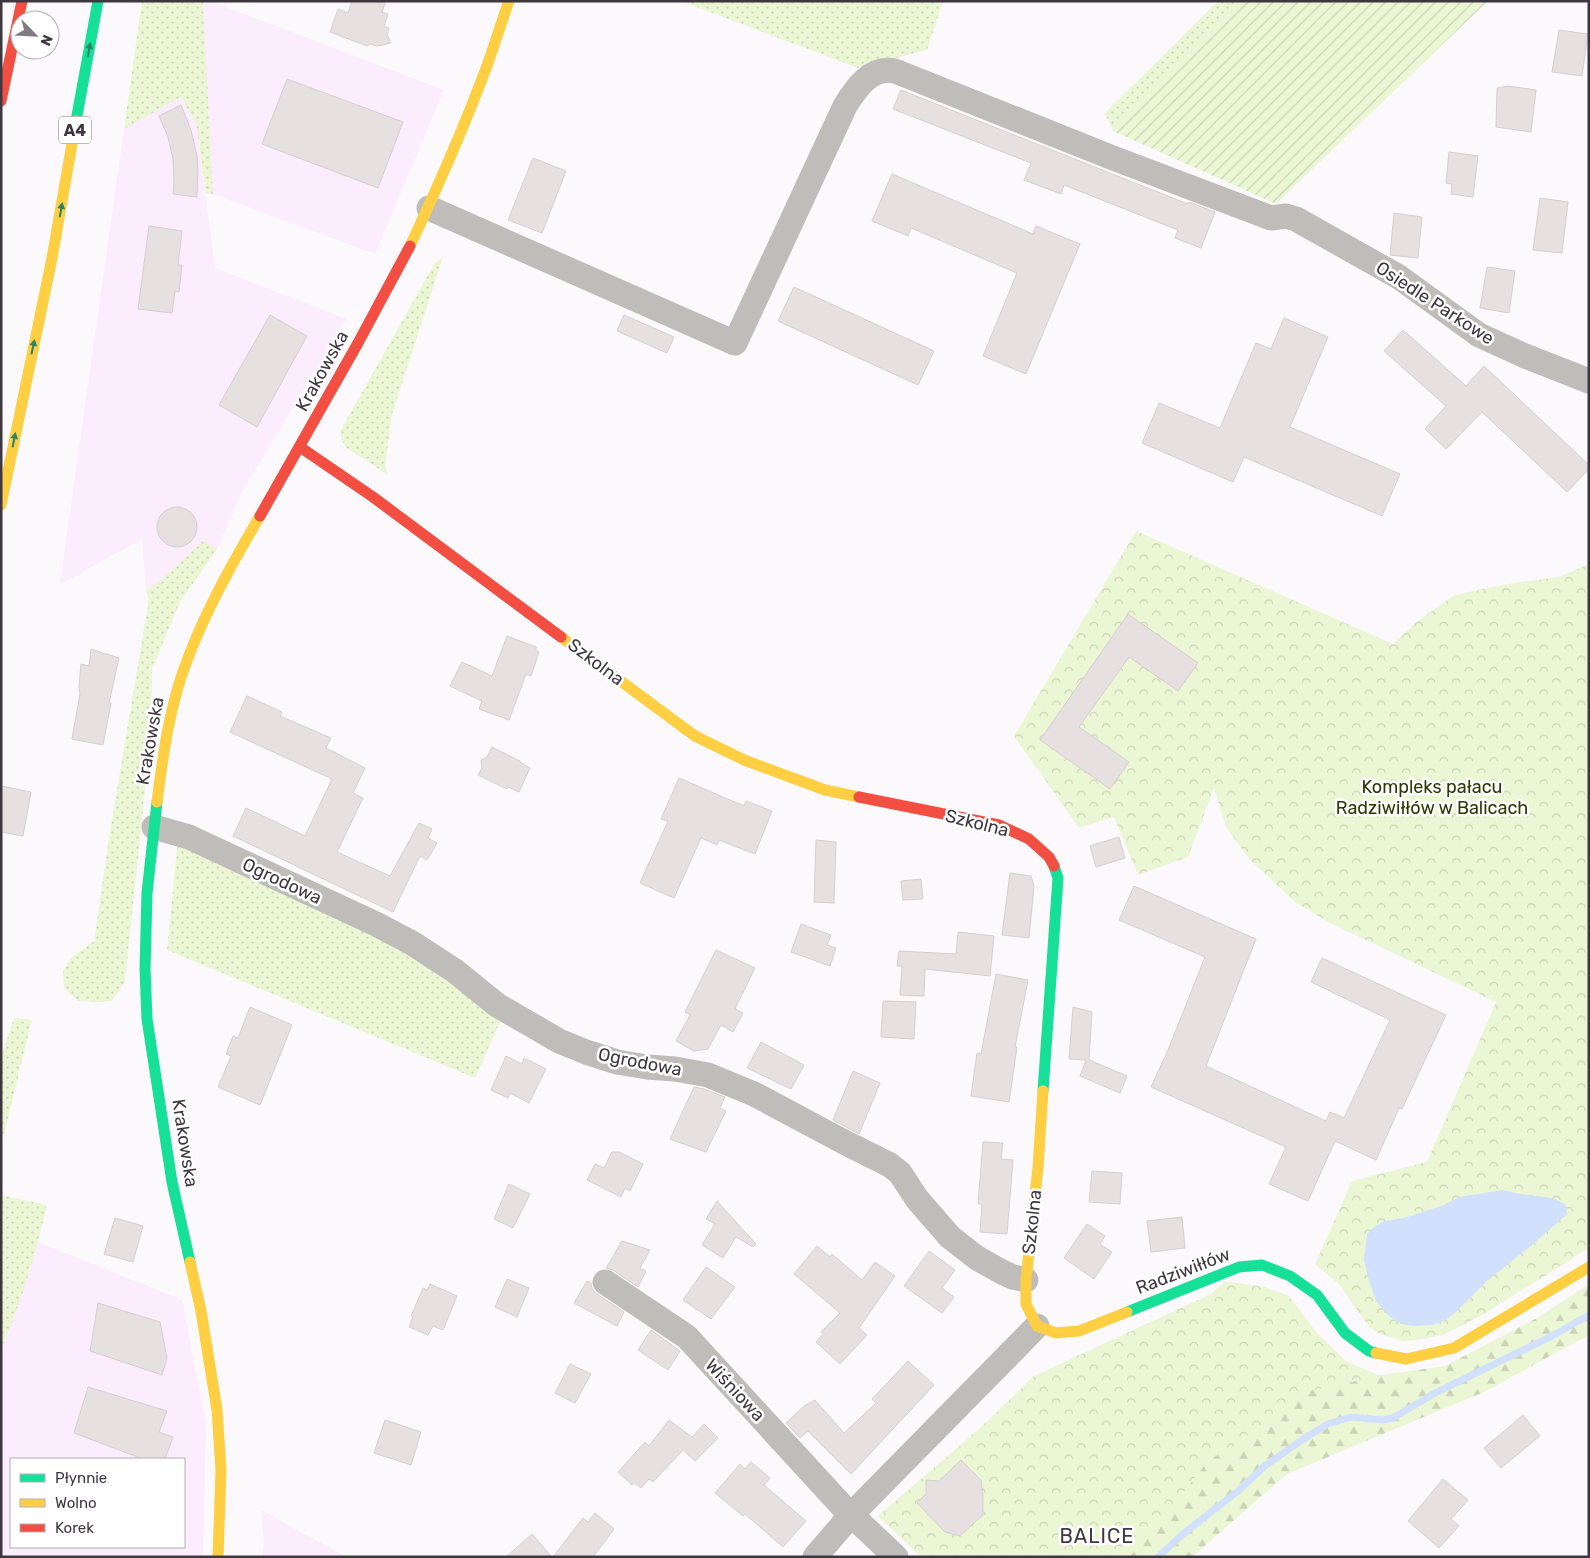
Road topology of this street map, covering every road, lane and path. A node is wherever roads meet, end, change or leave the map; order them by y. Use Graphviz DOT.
graph roads {
  1 [pos="22,1"];
  2 [pos="98,1"];
  3 [pos="509,1"];
  4 [pos="1,101"];
  5 [pos="428,208"];
  6 [pos="1589,382"];
  7 [pos="300,447"];
  8 [pos="1,505"];
  9 [pos="154,827"];
  10 [pos="1589,1267"];
  11 [pos="1026,1280"];
  12 [pos="605,1282"];
  13 [pos="1037,1326"];
  14 [pos="851,1515"];
  15 [pos="218,1557"];
  16 [pos="815,1557"];
  17 [pos="896,1557"];
  1 -- 4 [label="main road"];
  8 -- 2 [label="main road, A4, one-way"];
  3 -- 5 [label="main road, Krakowska"];
  5 -- 6 [label="street, Osiedle Parkowe"];
  5 -- 7 [label="main road, Krakowska"];
  7 -- 9 [label="main road, Krakowska"];
  7 -- 11 [label="main road, Szkolna"];
  9 -- 11 [label="street, Ogrodowa"];
  9 -- 15 [label="main road, Krakowska"];
  10 -- 13 [label="main road, Radziwiłłów"];
  11 -- 13 [label="main road, Szkolna"];
  12 -- 14 [label="street, Wiśniowa"];
  13 -- 14 [label="street"];
  14 -- 16 [label="street"];
  14 -- 17 [label="street, Wiśniowa"];
}
